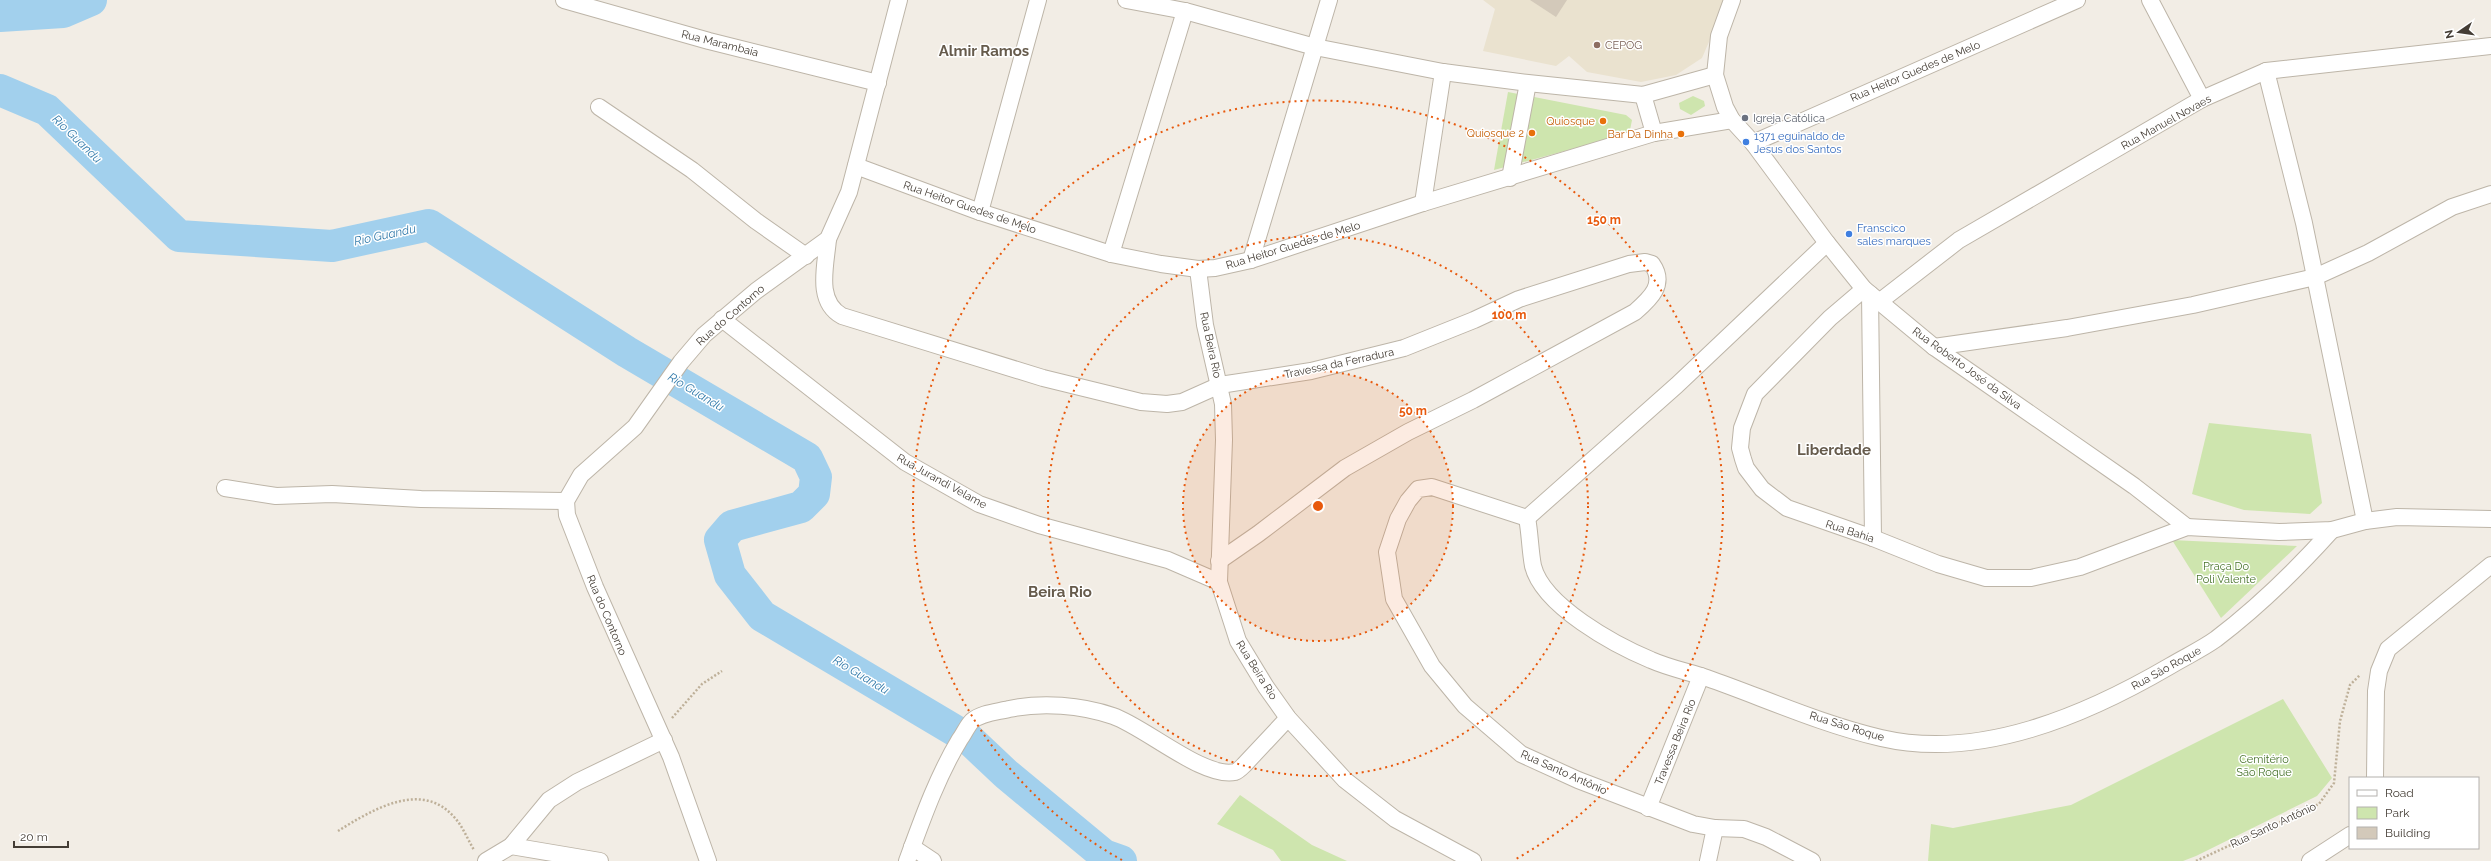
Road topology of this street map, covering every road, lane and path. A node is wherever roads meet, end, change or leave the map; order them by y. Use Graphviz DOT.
graph roads {
  1 [pos="564,0"];
  2 [pos="899,0"];
  3 [pos="1038,0"];
  4 [pos="1126,0"];
  5 [pos="1329,0"];
  6 [pos="1732,0"];
  7 [pos="2077,0"];
  8 [pos="2150,0"];
  9 [pos="1185,11"];
  10 [pos="2491,46"];
  11 [pos="1315,47"];
  12 [pos="2266,71"];
  13 [pos="1443,72"];
  14 [pos="1715,75"];
  15 [pos="878,83"];
  16 [pos="1528,84"];
  17 [pos="1643,95"];
  18 [pos="2202,99"];
  19 [pos="599,107"];
  20 [pos="1732,120"];
  21 [pos="1654,133"];
  22 [pos="1754,143"];
  23 [pos="856,166"];
  24 [pos="1510,178"];
  25 [pos="2491,194"];
  26 [pos="1423,203"];
  27 [pos="980,212"];
  28 [pos="828,240"];
  29 [pos="1826,243"];
  30 [pos="1111,254"];
  31 [pos="806,256"];
  32 [pos="1251,260"];
  33 [pos="1198,269"];
  34 [pos="2315,277"];
  35 [pos="1871,295"];
  36 [pos="722,320"];
  37 [pos="1934,347"];
  38 [pos="1220,385"];
  39 [pos="225,488"];
  40 [pos="566,501"];
  41 [pos="1527,518"];
  42 [pos="2491,519"];
  43 [pos="2365,521"];
  44 [pos="2187,527"];
  45 [pos="2332,530"];
  46 [pos="1873,538"];
  47 [pos="1219,561"];
  48 [pos="2491,565"];
  49 [pos="1219,582"];
  50 [pos="722,670"];
  51 [pos="2361,675"];
  52 [pos="1701,676"];
  53 [pos="1288,718"];
  54 [pos="662,736"];
  55 [pos="2375,777"];
  56 [pos="1648,808"];
  57 [pos="1715,828"];
  58 [pos="338,831"];
  59 [pos="2349,836"];
  60 [pos="511,846"];
  61 [pos="909,854"];
  62 [pos="481,858"];
  63 [pos="600,861"];
  64 [pos="708,861"];
  65 [pos="933,861"];
  66 [pos="1473,861"];
  67 [pos="1708,861"];
  68 [pos="1812,861"];
  69 [pos="2196,861"];
  70 [pos="2310,861"];
  1 -- 15 [label="street, Rua Marambaia"];
  2 -- 15 [label="street"];
  3 -- 27 [label="street"];
  4 -- 9 [label="street"];
  5 -- 11 [label="street"];
  6 -- 14 [label="street"];
  7 -- 22 [label="street, Rua Heitor Guedes de Melo"];
  8 -- 18 [label="street"];
  9 -- 11 [label="street"];
  9 -- 30 [label="street"];
  10 -- 12 [label="street, Rua Manuel Novaes"];
  11 -- 13 [label="street"];
  11 -- 32 [label="street"];
  12 -- 18 [label="street, Rua Manuel Novaes"];
  12 -- 34 [label="street"];
  13 -- 16 [label="street"];
  13 -- 26 [label="street"];
  14 -- 17 [label="street"];
  14 -- 20 [label="street, Rua Roberto José da Silva"];
  15 -- 23 [label="street"];
  16 -- 17 [label="street"];
  16 -- 24 [label="street"];
  17 -- 21 [label="street"];
  18 -- 35 [label="street, Rua Manuel Novaes"];
  19 -- 31 [label="street"];
  20 -- 21 [label="street, Rua Heitor Guedes de Melo"];
  20 -- 22 [label="street, Rua Roberto José da Silva"];
  21 -- 24 [label="street, Rua Heitor Guedes de Melo"];
  22 -- 29 [label="street, Rua Roberto José da Silva"];
  23 -- 27 [label="street, Rua Heitor Guedes de Melo"];
  23 -- 28 [label="street"];
  24 -- 26 [label="street, Rua Heitor Guedes de Melo"];
  25 -- 34 [label="street"];
  26 -- 32 [label="street, Rua Heitor Guedes de Melo"];
  27 -- 30 [label="street, Rua Heitor Guedes de Melo"];
  28 -- 31 [label="street, Rua do Contorno"];
  28 -- 38 [label="street, Travessa da Ferradura"];
  29 -- 35 [label="street, Rua Roberto José da Silva"];
  29 -- 41 [label="street"];
  30 -- 33 [label="street, Rua Heitor Guedes de Melo"];
  31 -- 36 [label="street, Rua do Contorno"];
  32 -- 33 [label="street, Rua Heitor Guedes de Melo"];
  33 -- 38 [label="street, Rua Beira Rio"];
  34 -- 37 [label="street"];
  34 -- 43 [label="street"];
  35 -- 37 [label="street, Rua Roberto José da Silva"];
  35 -- 46 [label="street"];
  35 -- 46 [label="street, Rua Bahia"];
  36 -- 40 [label="street, Rua do Contorno"];
  36 -- 49 [label="street, Rua Jurandi Velame"];
  37 -- 44 [label="street, Rua Roberto José da Silva"];
  38 -- 47 [label="street, Rua Beira Rio"];
  38 -- 47 [label="street, Travessa da Ferradura"];
  39 -- 40 [label="street"];
  40 -- 54 [label="street, Rua do Contorno"];
  41 -- 52 [label="street, Rua Sâo Roque"];
  41 -- 56 [label="street, Rua Santo Antônio"];
  42 -- 43 [label="street"];
  43 -- 45 [label="street"];
  44 -- 45 [label="street"];
  44 -- 46 [label="street, Rua Bahia"];
  45 -- 52 [label="street, Rua Sâo Roque"];
  47 -- 49 [label="street, Rua Beira Rio"];
  48 -- 55 [label="street"];
  49 -- 53 [label="street, Rua Beira Rio"];
  50 -- 54 [label="path"];
  51 -- 69 [label="path, Rua Santo Antônio"];
  52 -- 56 [label="street, Travessa Beira Rio"];
  53 -- 61 [label="street"];
  53 -- 66 [label="street, Rua Beira Rio"];
  54 -- 60 [label="street"];
  54 -- 64 [label="street, Rua do Contorno"];
  56 -- 57 [label="street, Rua Santo Antônio"];
  57 -- 67 [label="street"];
  57 -- 68 [label="street, Rua Santo Antônio"];
  58 -- 62 [label="path"];
  59 -- 70 [label="street"];
  60 -- 62 [label="street"];
  60 -- 63 [label="street"];
  61 -- 65 [label="street"];
}
